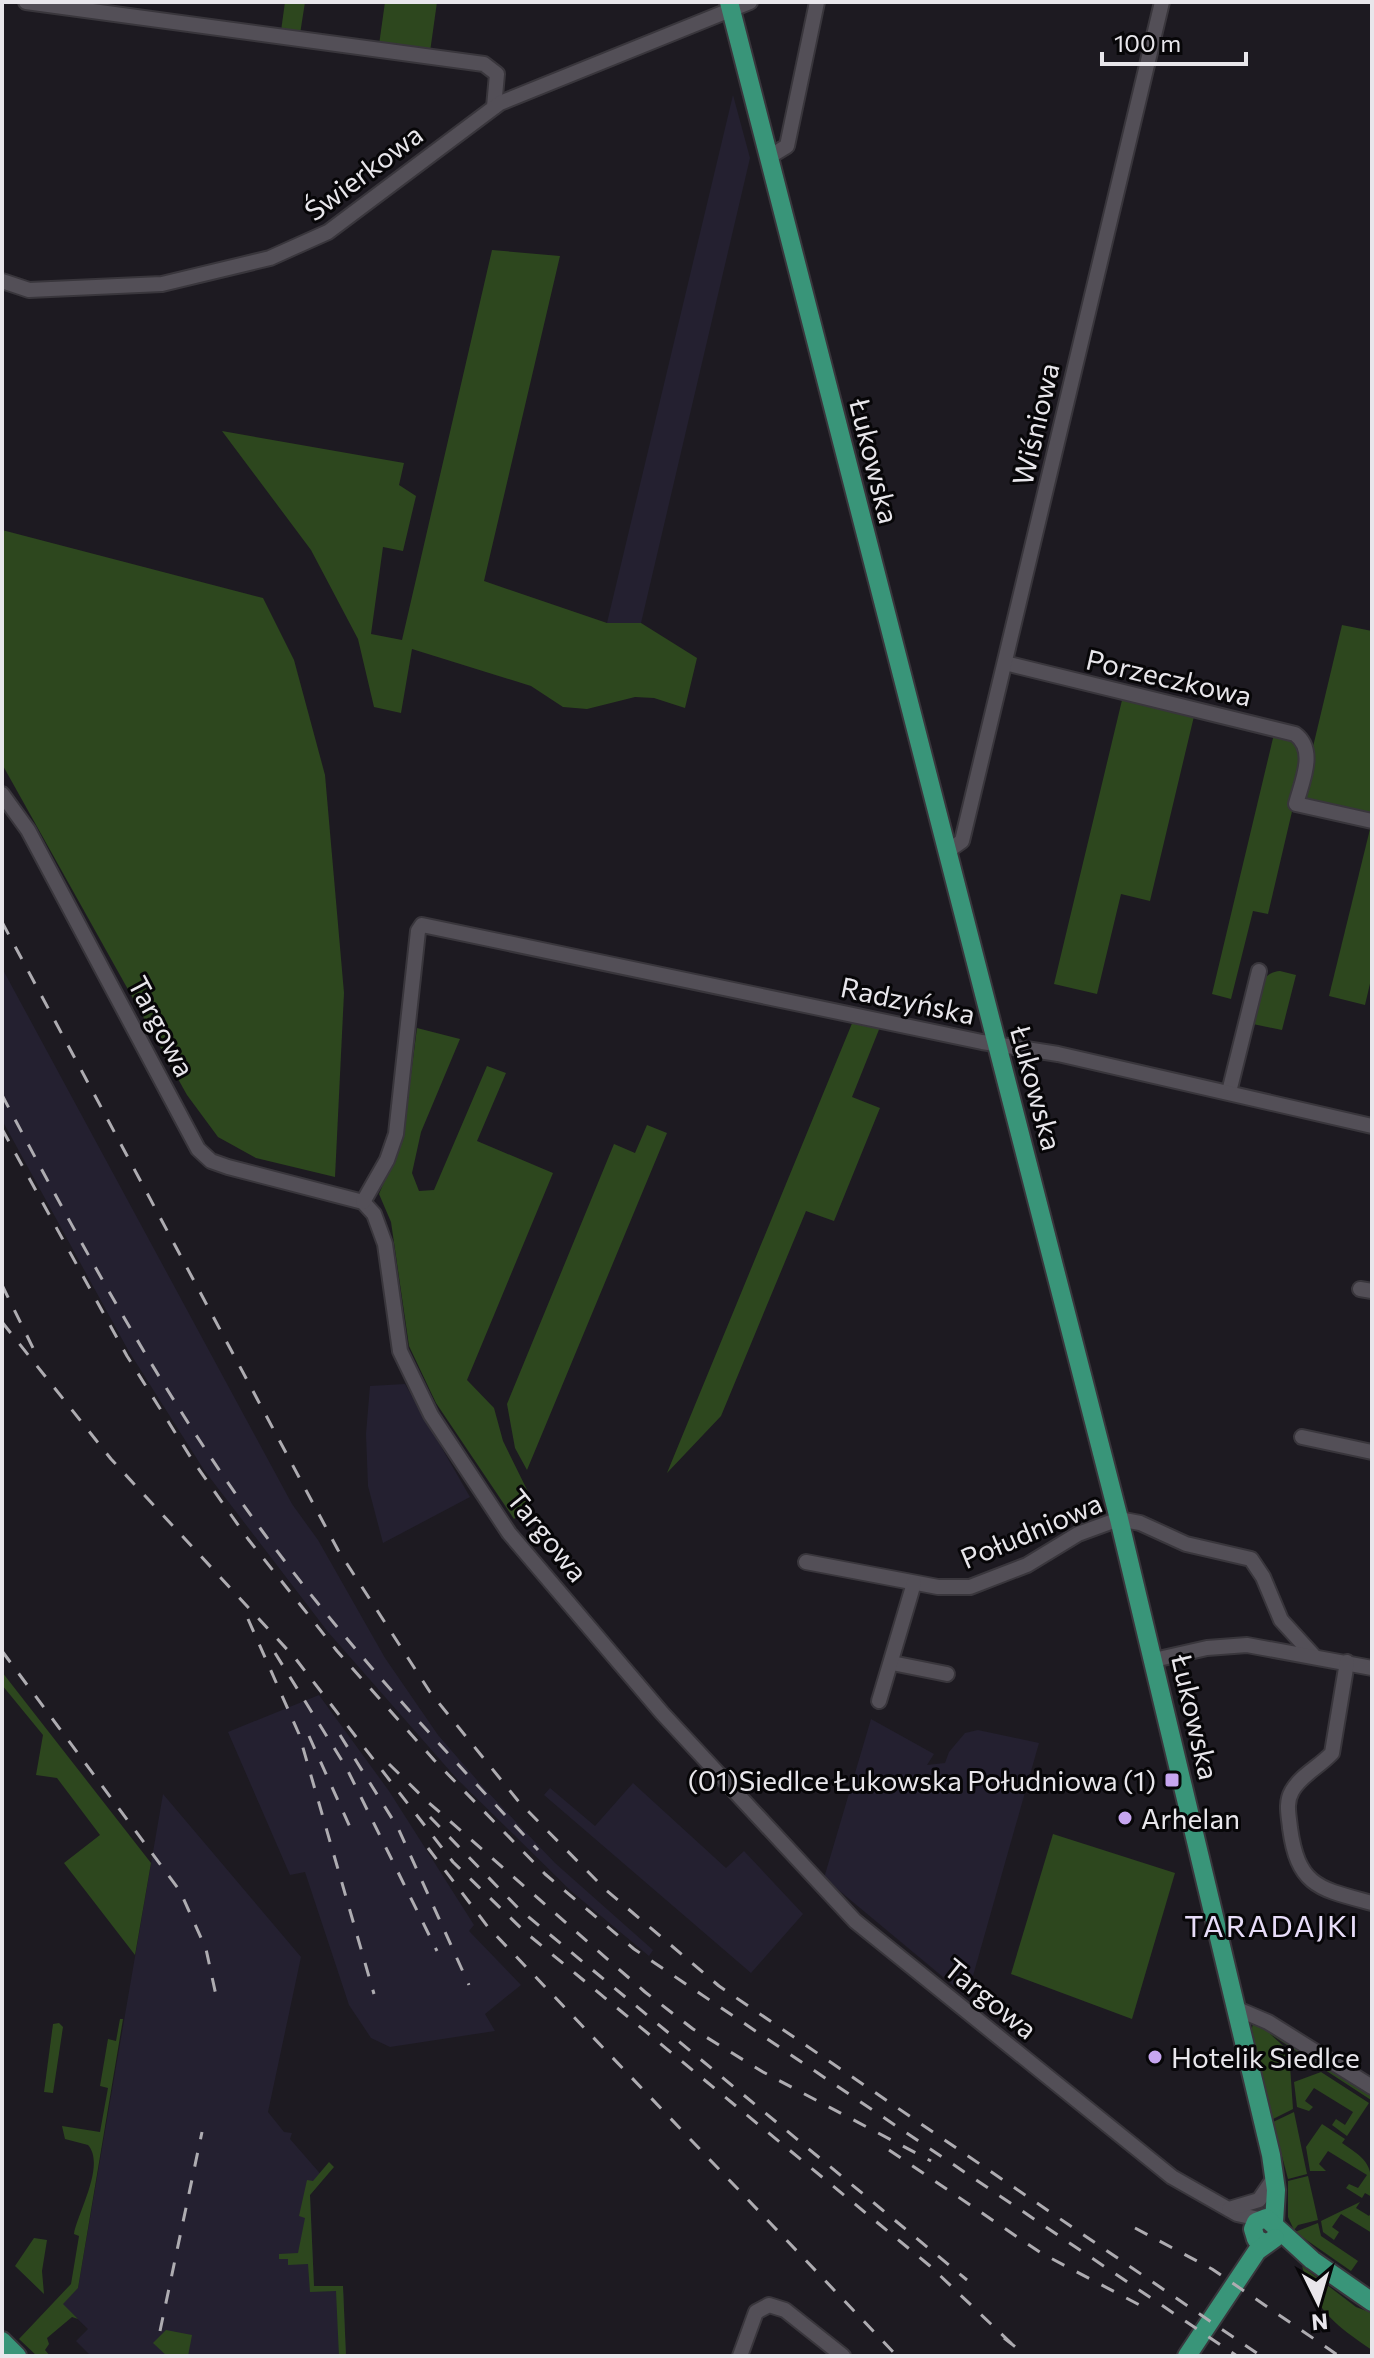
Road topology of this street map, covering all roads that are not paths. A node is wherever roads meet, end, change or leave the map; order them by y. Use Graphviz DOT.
graph roads {
  1 [pos="26,2"];
  2 [pos="750,2"];
  3 [pos="817,2"];
  4 [pos="1162,2"];
  5 [pos="730,7"];
  6 [pos="494,107"];
  7 [pos="767,149"];
  8 [pos="2,281"];
  9 [pos="1005,663"];
  10 [pos="2,794"];
  11 [pos="1372,821"];
  12 [pos="948,851"];
  13 [pos="1259,971"];
  14 [pos="996,1045"];
  15 [pos="1229,1092"];
  16 [pos="1372,1126"];
  17 [pos="363,1202"];
  18 [pos="1302,1437"];
  19 [pos="1372,1452"];
  20 [pos="1119,1519"];
  21 [pos="806,1562"];
  22 [pos="914,1583"];
  23 [pos="1313,1655"];
  24 [pos="1154,1660"];
  25 [pos="1347,1662"];
  26 [pos="892,1663"];
  27 [pos="1372,1668"];
  28 [pos="947,1674"];
  29 [pos="879,1701"];
  30 [pos="1372,1903"];
  31 [pos="1235,2008"];
  32 [pos="1372,2087"];
  33 [pos="1275,2185"];
  34 [pos="1233,2211"];
  35 [pos="1265,2230"];
  36 [pos="1372,2302"];
  37 [pos="2,2341"];
  38 [pos="17,2356"];
  39 [pos="740,2356"];
  40 [pos="843,2356"];
  41 [pos="1176,2356"];
  42 [pos="1187,2356"];
  1 -- 6 [label="street"];
  2 -- 5 [label="street, Świerkowa"];
  3 -- 7 [label="street"];
  4 -- 9 [label="street, Wiśniowa"];
  5 -- 6 [label="street, Świerkowa"];
  5 -- 7 [label="main road, Łukowska"];
  6 -- 8 [label="street, Świerkowa"];
  7 -- 12 [label="main road, Łukowska"];
  9 -- 11 [label="street, Porzeczkowa"];
  9 -- 12 [label="street, Wiśniowa"];
  10 -- 17 [label="street, Targowa"];
  12 -- 14 [label="main road, Łukowska"];
  13 -- 15 [label="street"];
  14 -- 15 [label="street, Radzyńska"];
  14 -- 17 [label="street, Radzyńska"];
  14 -- 20 [label="main road, Łukowska"];
  15 -- 16 [label="street, Radzyńska"];
  17 -- 34 [label="street, Targowa"];
  18 -- 19 [label="street"];
  20 -- 22 [label="street, Południowa"];
  20 -- 23 [label="street, Południowa"];
  20 -- 24 [label="main road, Łukowska"];
  21 -- 22 [label="street, Południowa"];
  22 -- 26 [label="street"];
  23 -- 24 [label="street"];
  23 -- 25 [label="street"];
  24 -- 31 [label="main road, Łukowska"];
  25 -- 27 [label="street"];
  25 -- 30 [label="street"];
  26 -- 28 [label="street"];
  26 -- 29 [label="street"];
  31 -- 32 [label="street"];
  31 -- 33 [label="main road, Łukowska"];
  33 -- 34 [label="street"];
  33 -- 35 [label="main road"];
  34 -- 35 [label="street, Targowa"];
  35 -- 36 [label="main road"];
  35 -- 41 [label="main road"];
  35 -- 42 [label="main road"];
  37 -- 38 [label="main road"];
  39 -- 40 [label="street"];
}
